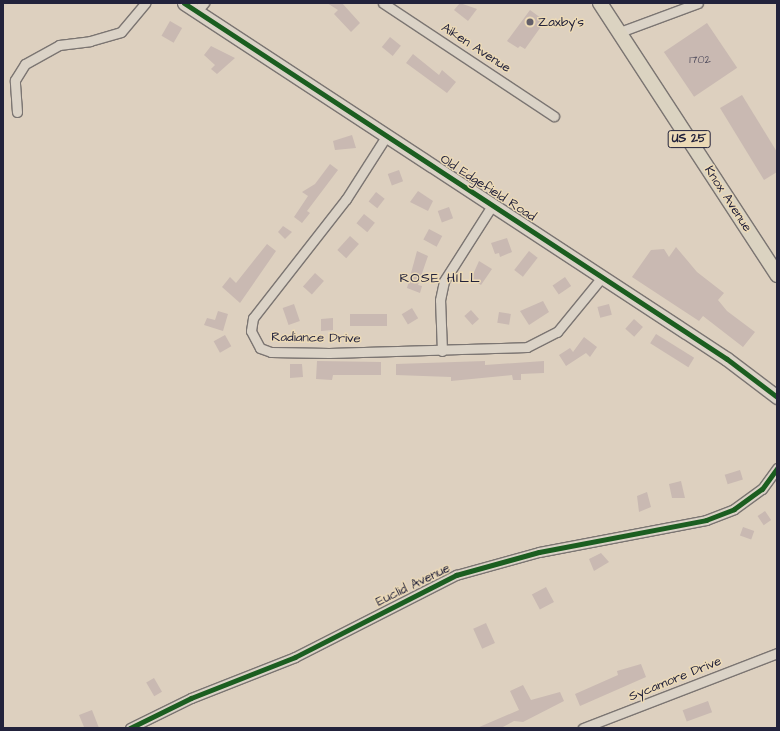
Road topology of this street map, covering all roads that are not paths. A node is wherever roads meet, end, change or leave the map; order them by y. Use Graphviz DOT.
graph roads {
  1 [pos="145,3"];
  2 [pos="184,3"];
  3 [pos="383,3"];
  4 [pos="600,3"];
  5 [pos="698,3"];
  6 [pos="200,7"];
  7 [pos="620,32"];
  8 [pos="17,112"];
  9 [pos="554,116"];
  10 [pos="387,135"];
  11 [pos="493,204"];
  12 [pos="777,275"];
  13 [pos="602,277"];
  14 [pos="442,351"];
  15 [pos="777,398"];
  16 [pos="777,468"];
  17 [pos="777,653"];
  18 [pos="130,728"];
  19 [pos="583,728"];
  1 -- 8 [label="street"];
  2 -- 6 [label="street, Old Edgefield Road"];
  3 -- 9 [label="street, Aiken Avenue"];
  4 -- 7 [label="main road, Knox Avenue / US 25"];
  5 -- 7 [label="street"];
  6 -- 10 [label="street, Old Edgefield Road"];
  7 -- 12 [label="main road, Knox Avenue / US 25"];
  10 -- 11 [label="street, Old Edgefield Road"];
  10 -- 14 [label="street, Radiance Drive"];
  11 -- 13 [label="street, Old Edgefield Road"];
  11 -- 14 [label="street"];
  13 -- 14 [label="street, Radiance Drive"];
  13 -- 15 [label="street, Old Edgefield Road"];
  16 -- 18 [label="street, Euclid Avenue"];
  17 -- 19 [label="street, Sycamore Drive"];
}
